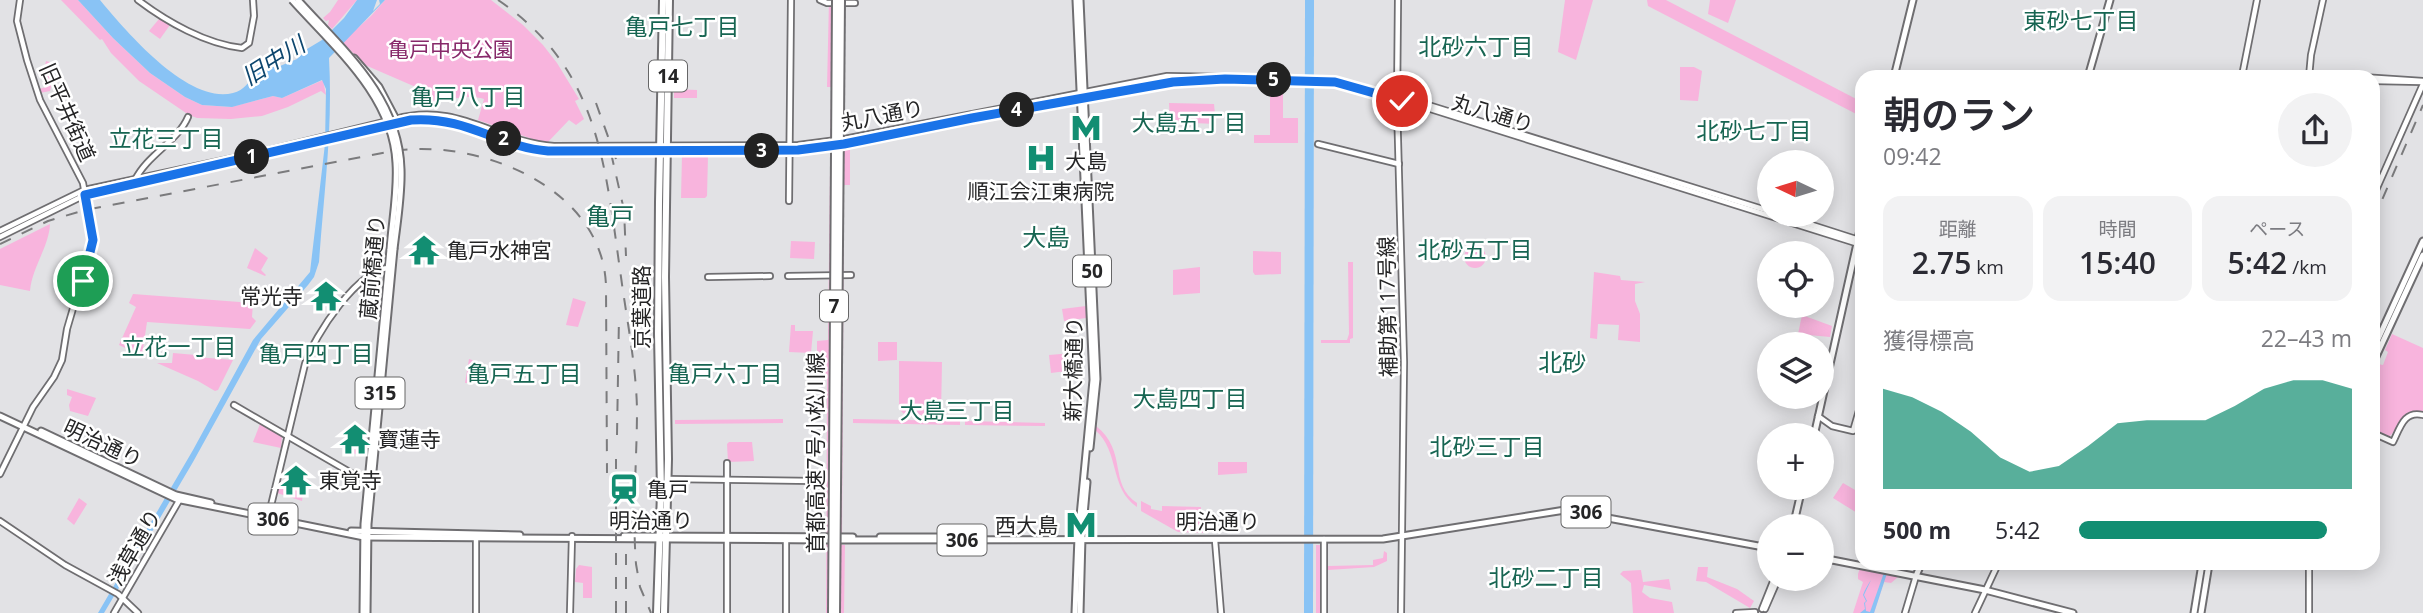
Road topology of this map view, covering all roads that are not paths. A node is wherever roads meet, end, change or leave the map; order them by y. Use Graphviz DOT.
graph roads {
  1 [pos="20,0"];
  2 [pos="138,0"];
  3 [pos="253,0"];
  4 [pos="292,0"];
  5 [pos="298,0"];
  6 [pos="663,0"];
  7 [pos="669,0"];
  8 [pos="791,0"];
  9 [pos="820,0"];
  10 [pos="839,0"];
  11 [pos="1078,0"];
  12 [pos="1398,0"];
  13 [pos="1913,0"];
  14 [pos="2110,0"];
  15 [pos="2257,0"];
  16 [pos="2323,0"];
  17 [pos="855,3"];
  18 [pos="348,56"];
  19 [pos="1896,70"];
  20 [pos="2090,70"];
  21 [pos="2243,70"];
  22 [pos="2310,70"];
  23 [pos="2380,79"];
  24 [pos="2380,80"];
  25 [pos="2423,82"];
  26 [pos="1082,95"];
  27 [pos="1397,97"];
  28 [pos="188,117"];
  29 [pos="397,120"];
  30 [pos="346,128"];
  31 [pos="348,137"];
  32 [pos="1318,144"];
  33 [pos="791,147"];
  34 [pos="663,148"];
  35 [pos="1399,164"];
  36 [pos="2380,181"];
  37 [pos="135,182"];
  38 [pos="84,193"];
  39 [pos="789,201"];
  40 [pos="1757,207"];
  41 [pos="1819,228"];
  42 [pos="0,231"];
  43 [pos="0,237"];
  44 [pos="1855,240"];
  45 [pos="1855,240"];
  46 [pos="2423,241"];
  47 [pos="392,249"];
  48 [pos="2423,255"];
  49 [pos="1855,263"];
  50 [pos="390,268"];
  51 [pos="851,275"];
  52 [pos="708,276"];
  53 [pos="770,276"];
  54 [pos="788,276"];
  55 [pos="2380,335"];
  56 [pos="2380,335"];
  57 [pos="234,405"];
  58 [pos="0,414"];
  59 [pos="2423,415"];
  60 [pos="1818,416"];
  61 [pos="1817,423"];
  62 [pos="1855,424"];
  63 [pos="24,425"];
  64 [pos="287,435"];
  65 [pos="2380,436"];
  66 [pos="727,463"];
  67 [pos="0,474"];
  68 [pos="368,479"];
  69 [pos="668,480"];
  70 [pos="727,480"];
  71 [pos="815,481"];
  72 [pos="177,498"];
  73 [pos="268,516"];
  74 [pos="0,521"];
  75 [pos="366,535"];
  76 [pos="476,536"];
  77 [pos="572,537"];
  78 [pos="664,537"];
  79 [pos="727,538"];
  80 [pos="786,538"];
  81 [pos="1402,538"];
  82 [pos="1080,539"];
  83 [pos="1292,539"];
  84 [pos="1321,539"];
  85 [pos="1215,540"];
  86 [pos="1757,546"];
  87 [pos="1834,560"];
  88 [pos="1855,564"];
  89 [pos="1884,570"];
  90 [pos="1918,570"];
  91 [pos="1995,570"];
  92 [pos="2201,570"];
  93 [pos="2208,570"];
  94 [pos="2309,570"];
  95 [pos="1916,576"];
  96 [pos="1985,590"];
  97 [pos="1771,591"];
  98 [pos="120,596"];
  99 [pos="1764,609"];
  100 [pos="1755,612"];
  101 [pos="114,613"];
  102 [pos="138,613"];
  103 [pos="365,613"];
  104 [pos="476,613"];
  105 [pos="570,613"];
  106 [pos="657,613"];
  107 [pos="664,613"];
  108 [pos="727,613"];
  109 [pos="786,613"];
  110 [pos="834,613"];
  111 [pos="1077,613"];
  112 [pos="1221,613"];
  113 [pos="1324,613"];
  114 [pos="1401,613"];
  115 [pos="1735,613"];
  116 [pos="1905,613"];
  117 [pos="1975,613"];
  118 [pos="2073,613"];
  119 [pos="2194,613"];
  120 [pos="2201,613"];
  121 [pos="2309,613"];
  1 -- 38 [label="street, 旧平井街道"];
  2 -- 3 [label="street"];
  4 -- 47 [label="main road, 蔵前橋通り / 315, bridge"];
  5 -- 18 [label="main road, 蔵前橋通り / 315, bridge"];
  6 -- 34 [label="highway, 京葉道路 / 14"];
  7 -- 34 [label="highway, 京葉道路 / 14"];
  8 -- 33 [label="street"];
  9 -- 17 [label="street"];
  10 -- 110 [label="highway, 首都高速7号小松川線 / 7, bridge"];
  11 -- 26 [label="main road, 新大橋通り / 50"];
  12 -- 27 [label="street, 補助第117号線"];
  13 -- 19 [label="main road"];
  14 -- 20 [label="main road"];
  15 -- 21 [label="street"];
  16 -- 22 [label="street"];
  18 -- 29 [label="main road, bridge"];
  18 -- 47 [label="main road, 蔵前橋通り / 315, bridge"];
  23 -- 25 [label="street"];
  24 -- 25 [label="street"];
  25 -- 36 [label="street"];
  26 -- 27 [label="street, 丸八通り"];
  26 -- 33 [label="street, 丸八通り"];
  26 -- 82 [label="main road, 新大橋通り / 50"];
  27 -- 35 [label="street, 補助第117号線"];
  27 -- 40 [label="street, 丸八通り"];
  27 -- 44 [label="street, 丸八通り"];
  28 -- 37 [label="street"];
  29 -- 34 [label="street, 丸八通り"];
  29 -- 37 [label="street, 丸八通り, bridge"];
  30 -- 31 [label="street"];
  32 -- 35 [label="street"];
  33 -- 34 [label="street, 丸八通り"];
  33 -- 39 [label="street"];
  34 -- 69 [label="highway, 京葉道路 / 14"];
  34 -- 78 [label="highway, 京葉道路 / 14"];
  35 -- 81 [label="street, 補助第117号線"];
  37 -- 38 [label="street, 丸八通り"];
  38 -- 42 [label="street, 丸八通り"];
  38 -- 43 [label="street, 丸八通り"];
  38 -- 63 [label="street, 旧平井街道"];
  41 -- 45 [label="street"];
  46 -- 55 [label="main road"];
  47 -- 50 [label="main road, 蔵前橋通り / 315"];
  48 -- 56 [label="main road"];
  49 -- 60 [label="main road"];
  50 -- 64 [label="street"];
  50 -- 68 [label="main road, 蔵前橋通り / 315"];
  50 -- 75 [label="main road, 蔵前橋通り / 315"];
  51 -- 54 [label="street, bridge"];
  52 -- 53 [label="street"];
  57 -- 64 [label="street"];
  58 -- 63 [label="main road, 明治通り / 306"];
  59 -- 65 [label="street"];
  60 -- 61 [label="main road"];
  60 -- 62 [label="street"];
  63 -- 67 [label="street, 旧平井街道"];
  63 -- 72 [label="main road, 明治通り / 306"];
  64 -- 68 [label="street"];
  64 -- 73 [label="street"];
  66 -- 70 [label="street"];
  68 -- 75 [label="main road, 蔵前橋通り / 315"];
  69 -- 70 [label="street"];
  69 -- 78 [label="highway, 京葉道路 / 14"];
  70 -- 71 [label="street"];
  70 -- 79 [label="street"];
  72 -- 73 [label="main road, 明治通り / 306"];
  72 -- 98 [label="street, 浅草通り"];
  73 -- 75 [label="main road, 明治通り / 306"];
  74 -- 98 [label="street"];
  75 -- 76 [label="main road, 明治通り / 306"];
  75 -- 103 [label="main road, 蔵前橋通り / 315"];
  76 -- 77 [label="main road, 明治通り / 306"];
  76 -- 104 [label="street"];
  77 -- 78 [label="main road, 明治通り / 306"];
  77 -- 105 [label="street"];
  78 -- 79 [label="main road, 明治通り / 306"];
  78 -- 106 [label="highway, 京葉道路 / 14"];
  78 -- 107 [label="highway, 京葉道路 / 14"];
  79 -- 80 [label="main road, 明治通り / 306"];
  79 -- 108 [label="street"];
  80 -- 82 [label="main road, 明治通り / 306, bridge"];
  80 -- 109 [label="street"];
  81 -- 84 [label="main road, 明治通り / 306"];
  81 -- 86 [label="main road, 明治通り / 306"];
  81 -- 114 [label="street, 補助第117号線"];
  82 -- 83 [label="main road, 明治通り / 306"];
  82 -- 85 [label="main road, 明治通り / 306"];
  82 -- 111 [label="main road, 新大橋通り / 50"];
  83 -- 84 [label="main road, 明治通り / 306"];
  83 -- 85 [label="main road, 明治通り / 306"];
  84 -- 113 [label="street"];
  85 -- 112 [label="street"];
  87 -- 88 [label="main road"];
  89 -- 95 [label="main road"];
  90 -- 95 [label="main road"];
  91 -- 96 [label="street"];
  92 -- 119 [label="main road"];
  93 -- 120 [label="main road"];
  94 -- 121 [label="street"];
  95 -- 96 [label="main road"];
  95 -- 116 [label="street"];
  96 -- 117 [label="street"];
  96 -- 118 [label="main road"];
  97 -- 99 [label="street"];
  98 -- 101 [label="street, 浅草通り"];
  98 -- 102 [label="street"];
  100 -- 115 [label="street"];
}
